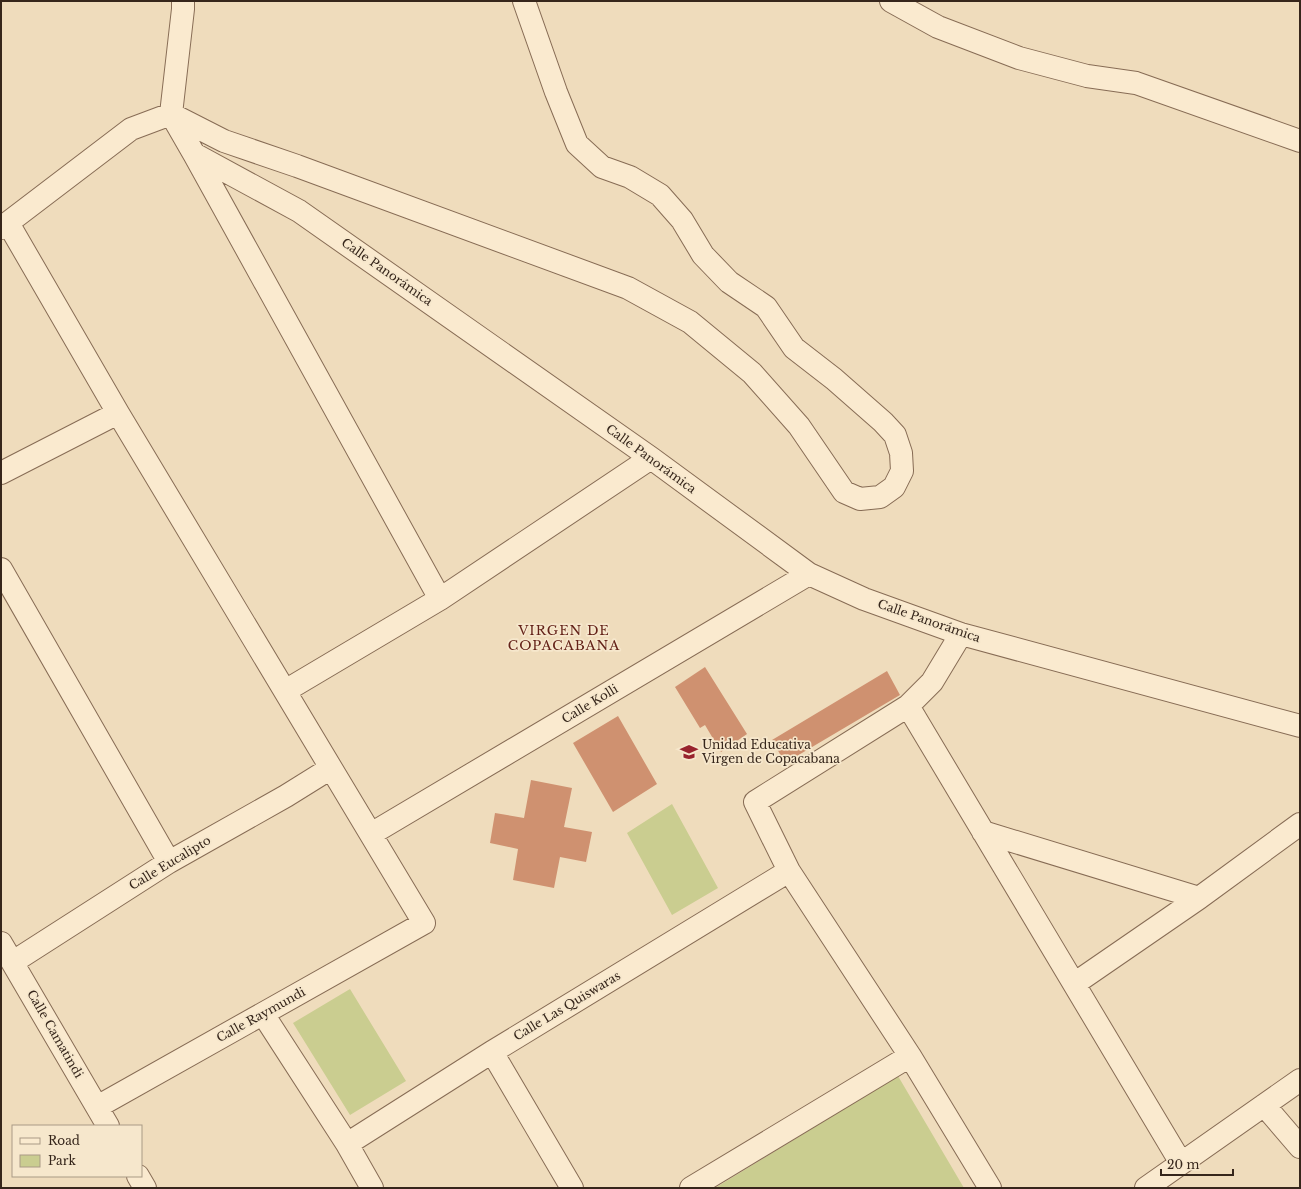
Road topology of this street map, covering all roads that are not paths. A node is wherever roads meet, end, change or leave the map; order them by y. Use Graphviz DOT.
graph roads {
  1 [pos="183,1"];
  2 [pos="524,1"];
  3 [pos="891,1"];
  4 [pos="171,114"];
  5 [pos="1300,141"];
  6 [pos="194,154"];
  7 [pos="4,226"];
  8 [pos="118,413"];
  9 [pos="651,458"];
  10 [pos="1,473"];
  11 [pos="1,569"];
  12 [pos="809,574"];
  13 [pos="440,600"];
  14 [pos="961,634"];
  15 [pos="285,691"];
  16 [pos="908,706"];
  17 [pos="1300,726"];
  18 [pos="331,768"];
  19 [pos="1300,824"];
  20 [pos="982,832"];
  21 [pos="371,834"];
  22 [pos="169,862"];
  23 [pos="789,871"];
  24 [pos="1199,898"];
  25 [pos="1,943"];
  26 [pos="12,962"];
  27 [pos="1074,984"];
  28 [pos="263,1014"];
  29 [pos="492,1052"];
  30 [pos="910,1056"];
  31 [pos="1300,1080"];
  32 [pos="1264,1105"];
  33 [pos="97,1107"];
  34 [pos="107,1125"];
  35 [pos="347,1144"];
  36 [pos="1300,1147"];
  37 [pos="1181,1163"];
  38 [pos="139,1177"];
  39 [pos="145,1188"];
  40 [pos="372,1188"];
  41 [pos="572,1188"];
  42 [pos="691,1188"];
  43 [pos="990,1188"];
  44 [pos="1146,1188"];
  1 -- 4 [label="street"];
  2 -- 4 [label="street"];
  3 -- 5 [label="street"];
  4 -- 6 [label="street"];
  4 -- 7 [label="street"];
  6 -- 9 [label="street, Calle Panorámica"];
  6 -- 13 [label="street"];
  7 -- 8 [label="street"];
  8 -- 10 [label="street"];
  8 -- 15 [label="street"];
  9 -- 12 [label="street, Calle Panorámica"];
  9 -- 13 [label="street"];
  11 -- 22 [label="street"];
  12 -- 14 [label="street, Calle Panorámica"];
  12 -- 21 [label="street, Calle Kolli"];
  13 -- 15 [label="street"];
  14 -- 16 [label="street"];
  14 -- 17 [label="street, Calle Panorámica"];
  15 -- 18 [label="street"];
  16 -- 20 [label="street"];
  16 -- 23 [label="street"];
  18 -- 21 [label="street"];
  18 -- 22 [label="street, Calle Eucalipto"];
  19 -- 24 [label="street"];
  20 -- 24 [label="street"];
  20 -- 27 [label="street"];
  21 -- 28 [label="street, Calle Raymundi"];
  22 -- 26 [label="street, Calle Eucalipto"];
  23 -- 29 [label="street, Calle Las Quiswaras"];
  23 -- 30 [label="street"];
  24 -- 27 [label="street"];
  25 -- 26 [label="street, Calle Camatindi"];
  26 -- 33 [label="street, Calle Camatindi"];
  27 -- 37 [label="street"];
  28 -- 33 [label="street, Calle Raymundi"];
  28 -- 35 [label="street"];
  29 -- 35 [label="street, Calle Las Quiswaras"];
  29 -- 41 [label="street"];
  30 -- 42 [label="street"];
  30 -- 43 [label="street"];
  31 -- 32 [label="street"];
  32 -- 36 [label="street"];
  32 -- 37 [label="street"];
  33 -- 34 [label="street, Calle Camatindi"];
  35 -- 40 [label="street"];
  37 -- 44 [label="street"];
  38 -- 39 [label="street"];
}
